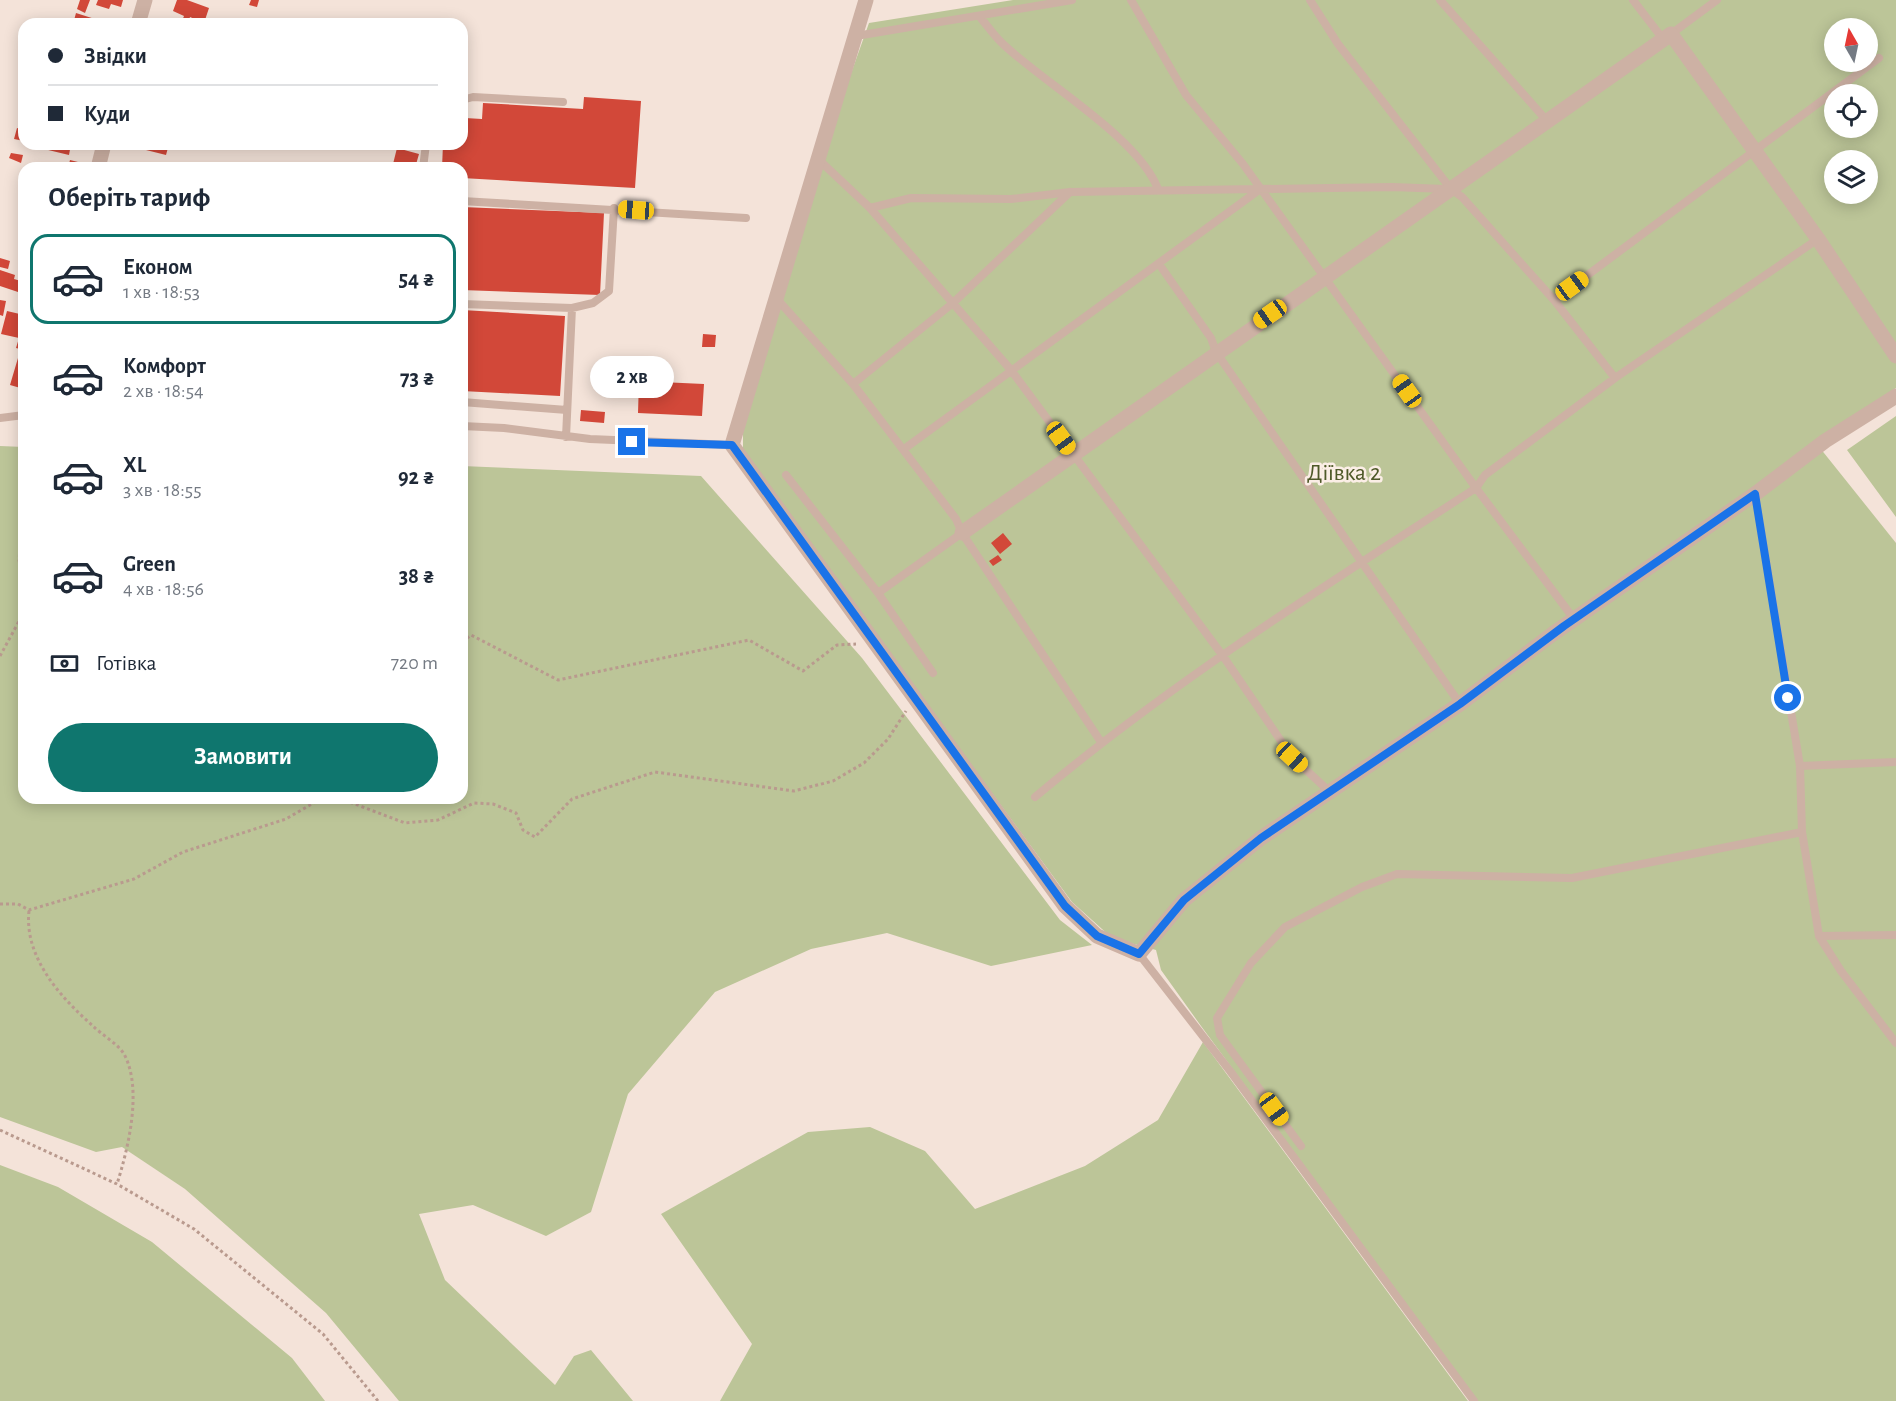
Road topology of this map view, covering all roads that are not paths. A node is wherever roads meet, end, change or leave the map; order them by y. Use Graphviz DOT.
graph roads {
  1 [pos="145,0"];
  2 [pos="866,0"];
  3 [pos="1072,0"];
  4 [pos="1131,0"];
  5 [pos="1310,0"];
  6 [pos="1440,0"];
  7 [pos="1633,0"];
  8 [pos="1717,0"];
  9 [pos="979,16"];
  10 [pos="140,18"];
  11 [pos="856,36"];
  12 [pos="1667,37"];
  13 [pos="1879,58"];
  14 [pos="468,98"];
  15 [pos="562,102"];
  16 [pos="1548,122"];
  17 [pos="1755,151"];
  18 [pos="819,160"];
  19 [pos="1158,189"];
  20 [pos="1451,189"];
  21 [pos="1260,190"];
  22 [pos="1070,192"];
  23 [pos="468,201"];
  24 [pos="614,208"];
  25 [pos="870,208"];
  26 [pos="746,218"];
  27 [pos="1818,239"];
  28 [pos="1159,264"];
  29 [pos="1325,275"];
  30 [pos="777,299"];
  31 [pos="1554,300"];
  32 [pos="953,303"];
  33 [pos="468,304"];
  34 [pos="572,308"];
  35 [pos="1216,352"];
  36 [pos="1896,356"];
  37 [pos="1011,370"];
  38 [pos="1615,378"];
  39 [pos="853,384"];
  40 [pos="1896,396"];
  41 [pos="468,402"];
  42 [pos="567,410"];
  43 [pos="18,416"];
  44 [pos="0,418"];
  45 [pos="468,426"];
  46 [pos="566,437"];
  47 [pos="732,445"];
  48 [pos="904,449"];
  49 [pos="1073,455"];
  50 [pos="786,475"];
  51 [pos="1476,488"];
  52 [pos="1755,494"];
  53 [pos="962,533"];
  54 [pos="1362,562"];
  55 [pos="878,593"];
  56 [pos="1574,619"];
  57 [pos="1223,656"];
  58 [pos="933,673"];
  59 [pos="1460,704"];
  60 [pos="1101,742"];
  61 [pos="1896,762"];
  62 [pos="1800,766"];
  63 [pos="1331,793"];
  64 [pos="1035,797"];
  65 [pos="1802,832"];
  66 [pos="1896,935"];
  67 [pos="1819,936"];
  68 [pos="1139,954"];
  69 [pos="1896,1043"];
  70 [pos="1301,1146"];
  71 [pos="1474,1401"];
  1 -- 10 [label="street"];
  2 -- 11 [label="street"];
  3 -- 9 [label="lane"];
  4 -- 21 [label="lane"];
  5 -- 20 [label="lane"];
  6 -- 16 [label="lane"];
  7 -- 12 [label="lane"];
  8 -- 12 [label="lane"];
  9 -- 11 [label="lane"];
  9 -- 19 [label="lane"];
  11 -- 18 [label="street"];
  12 -- 16 [label="street"];
  12 -- 17 [label="street"];
  13 -- 17 [label="lane"];
  14 -- 15 [label="lane"];
  16 -- 20 [label="street"];
  17 -- 27 [label="street"];
  17 -- 31 [label="lane"];
  18 -- 25 [label="lane"];
  18 -- 30 [label="street"];
  19 -- 21 [label="lane"];
  19 -- 22 [label="lane"];
  20 -- 21 [label="lane"];
  20 -- 29 [label="street"];
  20 -- 31 [label="lane"];
  21 -- 28 [label="lane"];
  21 -- 29 [label="lane"];
  22 -- 25 [label="lane"];
  22 -- 32 [label="lane"];
  23 -- 24 [label="lane"];
  24 -- 26 [label="lane"];
  24 -- 34 [label="lane"];
  25 -- 32 [label="lane"];
  27 -- 36 [label="street"];
  27 -- 38 [label="lane"];
  28 -- 35 [label="lane"];
  28 -- 37 [label="lane"];
  29 -- 35 [label="street"];
  29 -- 51 [label="lane"];
  30 -- 39 [label="lane"];
  30 -- 47 [label="street"];
  31 -- 38 [label="lane"];
  32 -- 37 [label="lane"];
  32 -- 39 [label="lane"];
  33 -- 34 [label="lane"];
  34 -- 42 [label="lane"];
  35 -- 49 [label="street"];
  35 -- 54 [label="lane"];
  37 -- 48 [label="lane"];
  37 -- 49 [label="lane"];
  38 -- 51 [label="lane"];
  39 -- 48 [label="lane"];
  40 -- 52 [label="street"];
  41 -- 42 [label="lane"];
  42 -- 46 [label="lane"];
  43 -- 44 [label="lane"];
  45 -- 46 [label="lane"];
  46 -- 47 [label="lane"];
  47 -- 68 [label="street"];
  48 -- 53 [label="lane"];
  49 -- 53 [label="street"];
  49 -- 57 [label="lane"];
  50 -- 55 [label="lane"];
  51 -- 54 [label="lane"];
  51 -- 56 [label="lane"];
  52 -- 56 [label="street"];
  52 -- 62 [label="lane"];
  53 -- 55 [label="lane"];
  53 -- 60 [label="lane"];
  54 -- 57 [label="lane"];
  54 -- 59 [label="lane"];
  55 -- 58 [label="lane"];
  56 -- 59 [label="street"];
  57 -- 60 [label="lane"];
  57 -- 63 [label="lane"];
  59 -- 63 [label="street"];
  60 -- 64 [label="lane"];
  61 -- 62 [label="lane"];
  62 -- 65 [label="lane"];
  63 -- 68 [label="street"];
  65 -- 67 [label="lane"];
  65 -- 70 [label="lane"];
  66 -- 67 [label="lane"];
  67 -- 69 [label="lane"];
  68 -- 71 [label="lane"];
}
